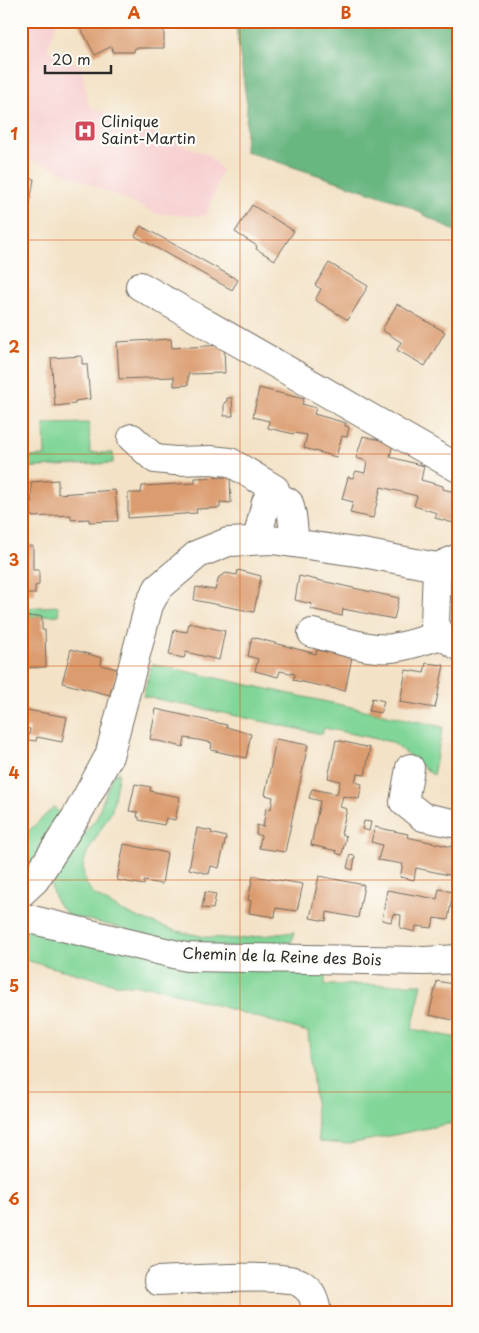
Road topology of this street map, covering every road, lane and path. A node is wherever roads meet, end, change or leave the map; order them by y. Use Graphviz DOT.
graph roads {
  1 [pos="140,286"];
  2 [pos="132,438"];
  3 [pos="458,468"];
  4 [pos="277,498"];
  5 [pos="257,540"];
  6 [pos="295,543"];
  7 [pos="447,563"];
  8 [pos="312,633"];
  9 [pos="449,640"];
  10 [pos="410,768"];
  11 [pos="458,824"];
  12 [pos="21,893"];
  13 [pos="21,917"];
  14 [pos="458,959"];
  15 [pos="158,1280"];
  16 [pos="317,1312"];
  1 -- 3 [label="street"];
  2 -- 4 [label="street"];
  4 -- 5 [label="street"];
  4 -- 6 [label="street"];
  5 -- 6 [label="street"];
  5 -- 12 [label="street"];
  6 -- 7 [label="street"];
  7 -- 9 [label="street"];
  8 -- 9 [label="street"];
  10 -- 11 [label="street"];
  13 -- 14 [label="street, Chemin de la Reine des Bois"];
  15 -- 16 [label="street"];
}
